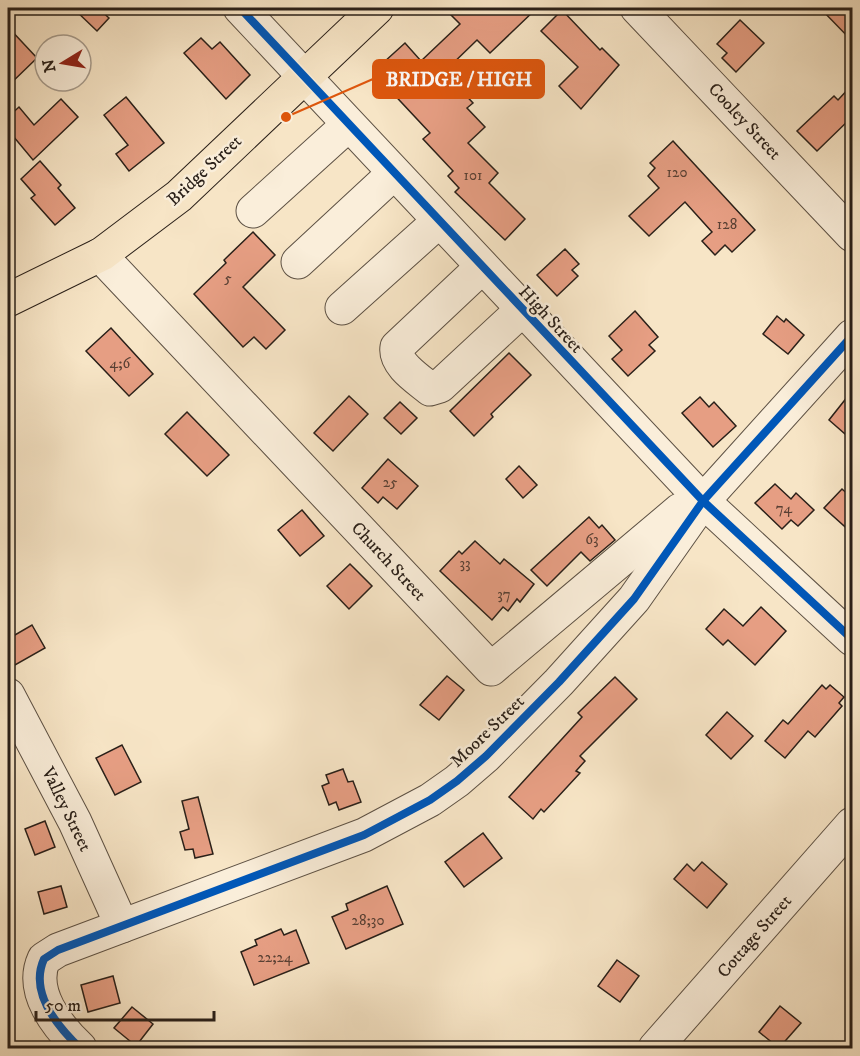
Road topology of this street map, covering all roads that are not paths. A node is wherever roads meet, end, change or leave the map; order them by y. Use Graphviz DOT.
graph roads {
  1 [pos="240,8"];
  2 [pos="377,8"];
  3 [pos="637,8"];
  4 [pos="303,77"];
  5 [pos="348,125"];
  6 [pos="394,173"];
  7 [pos="253,211"];
  8 [pos="439,221"];
  9 [pos="852,235"];
  10 [pos="100,255"];
  11 [pos="298,262"];
  12 [pos="482,267"];
  13 [pos="8,300"];
  14 [pos="342,308"];
  15 [pos="522,310"];
  16 [pos="852,336"];
  17 [pos="703,501"];
  18 [pos="852,639"];
  19 [pos="8,695"];
  20 [pos="852,824"];
  21 [pos="122,926"];
  22 [pos="80,1048"];
  23 [pos="655,1048"];
  1 -- 4 [label="street, High Street"];
  2 -- 4 [label="main road, Bridge Street"];
  3 -- 9 [label="street, Cooley Street"];
  4 -- 5 [label="street, High Street"];
  4 -- 10 [label="main road, Bridge Street"];
  5 -- 6 [label="street, High Street"];
  5 -- 7 [label="street"];
  6 -- 8 [label="street, High Street"];
  6 -- 11 [label="street"];
  8 -- 12 [label="street, High Street"];
  8 -- 14 [label="street"];
  10 -- 13 [label="main road, Bridge Street"];
  10 -- 17 [label="street, Church Street"];
  12 -- 15 [label="street, High Street"];
  12 -- 15 [label="street"];
  15 -- 17 [label="street, High Street"];
  16 -- 17 [label="street, Moore Street"];
  17 -- 18 [label="street, High Street"];
  17 -- 21 [label="street, Moore Street"];
  19 -- 21 [label="street, Valley Street"];
  20 -- 23 [label="street, Cottage Street"];
  21 -- 22 [label="street, Moore Street"];
}
